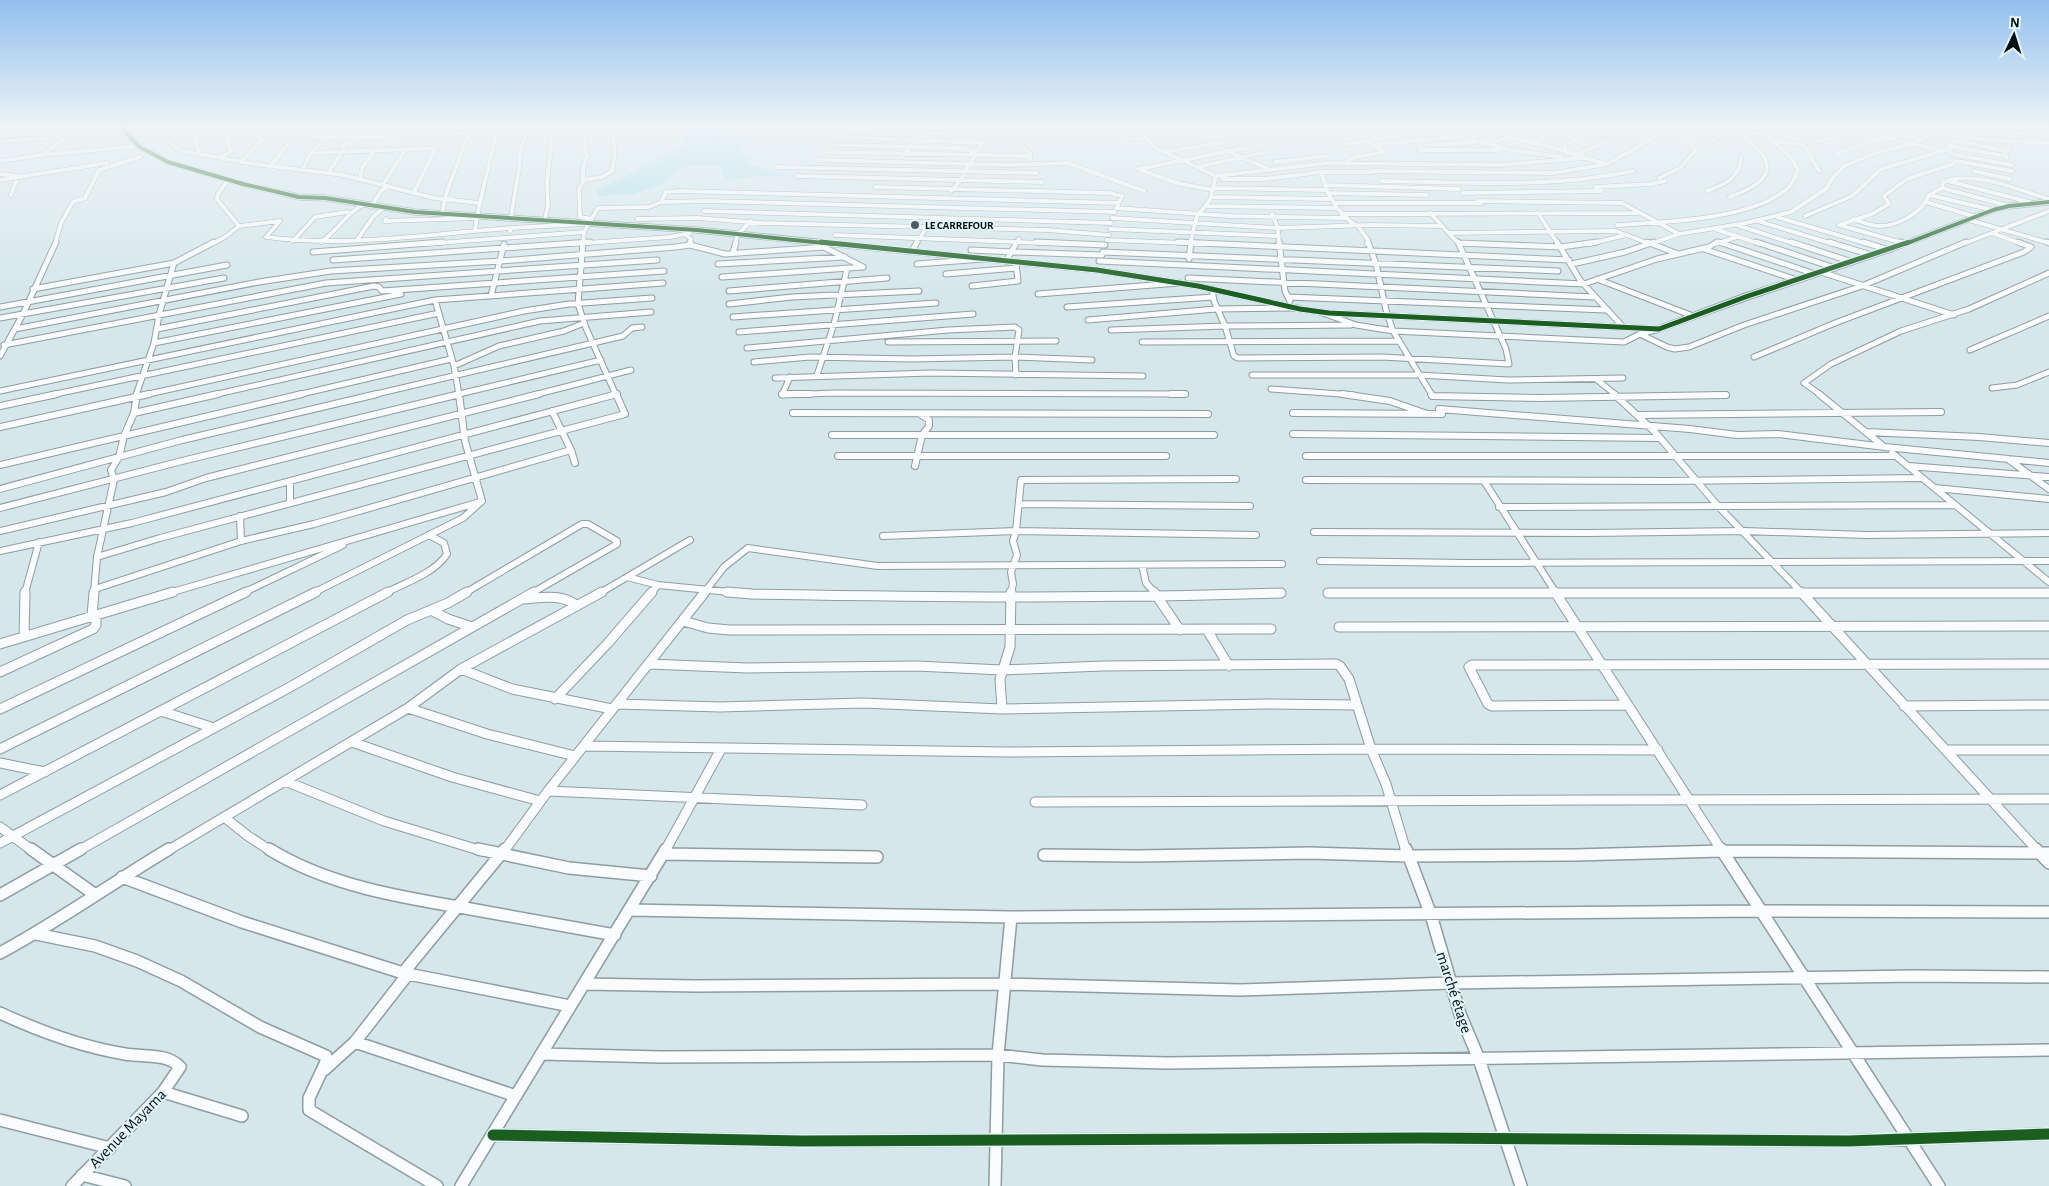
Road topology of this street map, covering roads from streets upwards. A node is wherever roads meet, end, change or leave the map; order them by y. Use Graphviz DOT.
graph roads {
  1 [pos="16,182"];
  2 [pos="93,182"];
  3 [pos="226,182"];
  4 [pos="238,182"];
  5 [pos="372,182"];
  6 [pos="419,182"];
  7 [pos="450,182"];
  8 [pos="484,182"];
  9 [pos="517,182"];
  10 [pos="547,182"];
  11 [pos="583,182"];
  12 [pos="880,182"];
  13 [pos="958,182"];
  14 [pos="1042,182"];
  15 [pos="1120,182"];
  16 [pos="1175,182"];
  17 [pos="1215,182"];
  18 [pos="1325,182"];
  19 [pos="1382,182"];
  20 [pos="1450,182"];
  21 [pos="1463,182"];
  22 [pos="1547,182"];
  23 [pos="1586,182"];
  24 [pos="1659,182"];
  25 [pos="1726,182"];
  26 [pos="1759,182"];
  27 [pos="1793,182"];
  28 [pos="1830,182"];
  29 [pos="1867,182"];
  30 [pos="1901,182"];
  31 [pos="1943,182"];
  32 [pos="1955,182"];
  33 [pos="1986,182"];
  34 [pos="2007,182"];
  35 [pos="385,185"];
  36 [pos="1384,185"];
  37 [pos="875,187"];
  38 [pos="1593,187"];
  39 [pos="2005,187"];
  40 [pos="1942,188"];
  41 [pos="1213,189"];
  42 [pos="1327,189"];
  43 [pos="953,190"];
  44 [pos="1042,191"];
  45 [pos="1144,191"];
  46 [pos="1707,191"];
  47 [pos="414,192"];
  48 [pos="778,193"];
  49 [pos="1463,193"];
  50 [pos="1929,194"];
  51 [pos="12,195"];
  52 [pos="1427,195"];
  53 [pos="1268,196"];
  54 [pos="869,197"];
  55 [pos="1211,197"];
  56 [pos="1730,197"];
  57 [pos="946,198"];
  58 [pos="444,199"];
  59 [pos="1039,201"];
  60 [pos="2049,201"];
  61 [pos="1926,202"];
  62 [pos="479,203"];
  63 [pos="768,203"];
  64 [pos="1334,203"];
  65 [pos="2031,203"];
  66 [pos="363,205"];
  67 [pos="861,205"];
  68 [pos="1206,206"];
  69 [pos="2009,206"];
  70 [pos="371,207"];
  71 [pos="1269,207"];
  72 [pos="383,208"];
  73 [pos="939,208"];
  74 [pos="1117,208"];
  75 [pos="661,209"];
  76 [pos="1034,209"];
  77 [pos="1993,210"];
  78 [pos="2049,210"];
  79 [pos="704,211"];
  80 [pos="348,212"];
  81 [pos="759,212"];
  82 [pos="1637,212"];
  83 [pos="1199,213"];
  84 [pos="1538,213"];
  85 [pos="442,214"];
  86 [pos="1342,214"];
  87 [pos="1430,214"];
  88 [pos="851,215"];
  89 [pos="1775,216"];
  90 [pos="1805,216"];
  91 [pos="477,217"];
  92 [pos="511,217"];
  93 [pos="1274,217"];
  94 [pos="525,218"];
  95 [pos="932,218"];
  96 [pos="1347,218"];
  97 [pos="386,219"];
  98 [pos="545,219"];
  99 [pos="637,219"];
  100 [pos="1972,219"];
  101 [pos="1027,220"];
  102 [pos="1112,220"];
  103 [pos="1853,220"];
  104 [pos="1756,221"];
  105 [pos="589,222"];
  106 [pos="750,222"];
  107 [pos="1196,222"];
  108 [pos="1654,222"];
  109 [pos="842,225"];
  110 [pos="1617,225"];
  111 [pos="1736,225"];
  112 [pos="239,226"];
  113 [pos="1358,226"];
  114 [pos="1442,226"];
  115 [pos="522,227"];
  116 [pos="927,227"];
  117 [pos="511,228"];
  118 [pos="1278,228"];
  119 [pos="1713,228"];
  120 [pos="1110,229"];
  121 [pos="1998,229"];
  122 [pos="697,230"];
  123 [pos="1023,230"];
  124 [pos="475,231"];
  125 [pos="584,232"];
  126 [pos="1193,233"];
  127 [pos="1449,233"];
  128 [pos="1551,233"];
  129 [pos="1992,233"];
  130 [pos="738,234"];
  131 [pos="1679,234"];
  132 [pos="686,235"];
  133 [pos="1626,235"];
  134 [pos="835,236"];
  135 [pos="1279,236"];
  136 [pos="2049,236"];
  137 [pos="506,237"];
  138 [pos="1737,237"];
  139 [pos="920,239"];
  140 [pos="357,240"];
  141 [pos="1107,240"];
  142 [pos="2039,240"];
  143 [pos="293,241"];
  144 [pos="1018,241"];
  145 [pos="321,242"];
  146 [pos="1718,242"];
  147 [pos="583,243"];
  148 [pos="1191,243"];
  149 [pos="1459,243"];
  150 [pos="1649,243"];
  151 [pos="1903,243"];
  152 [pos="2049,243"];
  153 [pos="826,244"];
  154 [pos="690,245"];
  155 [pos="1561,247"];
  156 [pos="503,248"];
  157 [pos="1703,248"];
  158 [pos="1280,249"];
  159 [pos="972,250"];
  160 [pos="1889,250"];
  161 [pos="912,251"];
  162 [pos="1013,252"];
  163 [pos="1371,252"];
  164 [pos="733,253"];
  165 [pos="1102,253"];
  166 [pos="581,254"];
  167 [pos="1680,254"];
  168 [pos="1463,255"];
  169 [pos="1871,255"];
  170 [pos="1190,256"];
  171 [pos="845,257"];
  172 [pos="983,259"];
  173 [pos="333,260"];
  174 [pos="500,260"];
  175 [pos="657,260"];
  176 [pos="1281,260"];
  177 [pos="1006,261"];
  178 [pos="1099,261"];
  179 [pos="1571,262"];
  180 [pos="1852,262"];
  181 [pos="174,263"];
  182 [pos="718,264"];
  183 [pos="917,264"];
  184 [pos="1376,264"];
  185 [pos="227,265"];
  186 [pos="1016,265"];
  187 [pos="580,266"];
  188 [pos="1188,266"];
  189 [pos="1468,266"];
  190 [pos="1835,268"];
  191 [pos="847,269"];
  192 [pos="1096,270"];
  193 [pos="497,271"];
  194 [pos="664,271"];
  195 [pos="1282,271"];
  196 [pos="1558,271"];
  197 [pos="1818,273"];
  198 [pos="2049,273"];
  199 [pos="946,274"];
  200 [pos="171,276"];
  201 [pos="1380,276"];
  202 [pos="579,277"];
  203 [pos="722,277"];
  204 [pos="224,278"];
  205 [pos="887,278"];
  206 [pos="1597,279"];
  207 [pos="1475,280"];
  208 [pos="1797,280"];
  209 [pos="843,281"];
  210 [pos="1188,281"];
  211 [pos="494,283"];
  212 [pos="663,283"];
  213 [pos="1179,283"];
  214 [pos="1284,283"];
  215 [pos="1584,284"];
  216 [pos="972,286"];
  217 [pos="1862,286"];
  218 [pos="167,288"];
  219 [pos="1382,288"];
  220 [pos="33,289"];
  221 [pos="428,289"];
  222 [pos="578,290"];
  223 [pos="919,290"];
  224 [pos="729,291"];
  225 [pos="1212,292"];
  226 [pos="1481,293"];
  227 [pos="1038,294"];
  228 [pos="840,295"];
  229 [pos="491,296"];
  230 [pos="1288,297"];
  231 [pos="1594,297"];
  232 [pos="652,298"];
  233 [pos="1901,298"];
  234 [pos="164,300"];
  235 [pos="435,300"];
  236 [pos="1383,300"];
  237 [pos="28,302"];
  238 [pos="936,303"];
  239 [pos="578,304"];
  240 [pos="729,304"];
  241 [pos="1486,305"];
  242 [pos="0,306"];
  243 [pos="1067,306"];
  244 [pos="1291,306"];
  245 [pos="1300,308"];
  246 [pos="838,309"];
  247 [pos="1216,309"];
  248 [pos="1605,310"];
  249 [pos="1318,311"];
  250 [pos="651,312"];
  251 [pos="439,313"];
  252 [pos="23,314"];
  253 [pos="973,314"];
  254 [pos="158,315"];
  255 [pos="1954,315"];
  256 [pos="1387,316"];
  257 [pos="1693,316"];
  258 [pos="2049,316"];
  259 [pos="581,317"];
  260 [pos="0,318"];
  261 [pos="733,318"];
  262 [pos="1088,320"];
  263 [pos="1493,321"];
  264 [pos="584,323"];
  265 [pos="834,324"];
  266 [pos="1225,326"];
  267 [pos="1356,326"];
  268 [pos="642,327"];
  269 [pos="1623,327"];
  270 [pos="442,328"];
  271 [pos="14,329"];
  272 [pos="157,329"];
  273 [pos="1659,329"];
  274 [pos="1111,330"];
  275 [pos="1393,331"];
  276 [pos="739,332"];
  277 [pos="1640,334"];
  278 [pos="1499,336"];
  279 [pos="829,340"];
  280 [pos="1018,341"];
  281 [pos="1056,341"];
  282 [pos="1398,341"];
  283 [pos="888,342"];
  284 [pos="1142,342"];
  285 [pos="1230,342"];
  286 [pos="154,343"];
  287 [pos="446,343"];
  288 [pos="592,343"];
  289 [pos="4,345"];
  290 [pos="747,348"];
  291 [pos="1970,350"];
  292 [pos="0,356"];
  293 [pos="1015,357"];
  294 [pos="1754,357"];
  295 [pos="824,358"];
  296 [pos="1408,358"];
  297 [pos="149,359"];
  298 [pos="601,360"];
  299 [pos="1092,360"];
  300 [pos="453,362"];
  301 [pos="754,362"];
  302 [pos="631,370"];
  303 [pos="2049,372"];
  304 [pos="1016,374"];
  305 [pos="456,375"];
  306 [pos="608,375"];
  307 [pos="1419,375"];
  308 [pos="817,376"];
  309 [pos="1144,376"];
  310 [pos="1252,376"];
  311 [pos="142,377"];
  312 [pos="790,377"];
  313 [pos="775,378"];
  314 [pos="1622,378"];
  315 [pos="1596,379"];
  316 [pos="1992,388"];
  317 [pos="1271,389"];
  318 [pos="0,391"];
  319 [pos="458,394"];
  320 [pos="617,394"];
  321 [pos="1184,394"];
  322 [pos="1726,394"];
  323 [pos="136,396"];
  324 [pos="1617,396"];
  325 [pos="0,406"];
  326 [pos="552,411"];
  327 [pos="462,412"];
  328 [pos="1842,412"];
  329 [pos="1941,412"];
  330 [pos="134,413"];
  331 [pos="793,413"];
  332 [pos="1293,413"];
  333 [pos="919,414"];
  334 [pos="1208,414"];
  335 [pos="1427,414"];
  336 [pos="1637,414"];
  337 [pos="0,427"];
  338 [pos="1649,427"];
  339 [pos="562,430"];
  340 [pos="1866,432"];
  341 [pos="1293,434"];
  342 [pos="463,435"];
  343 [pos="832,435"];
  344 [pos="922,435"];
  345 [pos="1214,435"];
  346 [pos="124,436"];
  347 [pos="1660,438"];
  348 [pos="2049,443"];
  349 [pos="1885,447"];
  350 [pos="571,450"];
  351 [pos="470,454"];
  352 [pos="1673,455"];
  353 [pos="838,456"];
  354 [pos="1166,456"];
  355 [pos="1306,456"];
  356 [pos="1896,456"];
  357 [pos="119,457"];
  358 [pos="917,457"];
  359 [pos="2008,459"];
  360 [pos="575,463"];
  361 [pos="2049,463"];
  362 [pos="0,465"];
  363 [pos="915,466"];
  364 [pos="1908,466"];
  365 [pos="2029,475"];
  366 [pos="2049,477"];
  367 [pos="474,478"];
  368 [pos="1922,478"];
  369 [pos="1236,479"];
  370 [pos="114,480"];
  371 [pos="1306,480"];
  372 [pos="1697,480"];
  373 [pos="290,481"];
  374 [pos="1484,481"];
  375 [pos="1935,488"];
  376 [pos="0,489"];
  377 [pos="2049,489"];
  378 [pos="2049,499"];
  379 [pos="482,501"];
  380 [pos="290,503"];
  381 [pos="107,504"];
  382 [pos="1019,504"];
  383 [pos="1717,505"];
  384 [pos="1955,505"];
  385 [pos="1250,506"];
  386 [pos="1499,506"];
  387 [pos="0,508"];
  388 [pos="240,516"];
  389 [pos="102,528"];
  390 [pos="0,530"];
  391 [pos="1016,531"];
  392 [pos="1744,531"];
  393 [pos="1314,532"];
  394 [pos="1516,532"];
  395 [pos="1990,533"];
  396 [pos="2049,533"];
  397 [pos="428,535"];
  398 [pos="1256,535"];
  399 [pos="884,536"];
  400 [pos="358,538"];
  401 [pos="690,540"];
  402 [pos="241,541"];
  403 [pos="39,542"];
  404 [pos="0,551"];
  405 [pos="96,557"];
  406 [pos="1320,561"];
  407 [pos="1772,561"];
  408 [pos="2024,561"];
  409 [pos="2049,561"];
  410 [pos="1536,563"];
  411 [pos="1282,564"];
  412 [pos="1142,565"];
  413 [pos="1014,566"];
  414 [pos="627,577"];
  415 [pos="2049,582"];
  416 [pos="658,586"];
  417 [pos="95,589"];
  418 [pos="706,591"];
  419 [pos="1801,592"];
  420 [pos="1281,593"];
  421 [pos="1328,593"];
  422 [pos="2049,593"];
  423 [pos="1557,594"];
  424 [pos="1157,597"];
  425 [pos="1010,598"];
  426 [pos="521,599"];
  427 [pos="577,606"];
  428 [pos="431,610"];
  429 [pos="92,616"];
  430 [pos="683,621"];
  431 [pos="1832,626"];
  432 [pos="2049,626"];
  433 [pos="472,627"];
  434 [pos="1339,627"];
  435 [pos="1579,628"];
  436 [pos="1271,629"];
  437 [pos="1010,630"];
  438 [pos="1180,630"];
  439 [pos="1207,630"];
  440 [pos="24,636"];
  441 [pos="0,644"];
  442 [pos="1601,663"];
  443 [pos="649,664"];
  444 [pos="1868,664"];
  445 [pos="2049,664"];
  446 [pos="1229,666"];
  447 [pos="461,669"];
  448 [pos="1002,670"];
  449 [pos="0,672"];
  450 [pos="555,699"];
  451 [pos="1628,704"];
  452 [pos="1357,705"];
  453 [pos="2049,705"];
  454 [pos="1904,706"];
  455 [pos="614,707"];
  456 [pos="408,708"];
  457 [pos="0,709"];
  458 [pos="1002,709"];
  459 [pos="161,711"];
  460 [pos="214,728"];
  461 [pos="352,742"];
  462 [pos="584,746"];
  463 [pos="1371,748"];
  464 [pos="0,749"];
  465 [pos="721,749"];
  466 [pos="1658,750"];
  467 [pos="1946,750"];
  468 [pos="2049,750"];
  469 [pos="576,756"];
  470 [pos="0,763"];
  471 [pos="45,772"];
  472 [pos="285,781"];
  473 [pos="548,791"];
  474 [pos="0,795"];
  475 [pos="1990,798"];
  476 [pos="695,799"];
  477 [pos="1390,799"];
  478 [pos="2049,799"];
  479 [pos="540,801"];
  480 [pos="1690,801"];
  481 [pos="1035,802"];
  482 [pos="862,805"];
  483 [pos="224,817"];
  484 [pos="0,827"];
  485 [pos="14,836"];
  486 [pos="0,843"];
  487 [pos="1722,851"];
  488 [pos="2044,853"];
  489 [pos="501,854"];
  490 [pos="664,854"];
  491 [pos="1044,855"];
  492 [pos="1408,856"];
  493 [pos="877,857"];
  494 [pos="2049,863"];
  495 [pos="54,864"];
  496 [pos="651,876"];
  497 [pos="122,877"];
  498 [pos="94,894"];
  499 [pos="0,895"];
  500 [pos="459,908"];
  501 [pos="629,910"];
  502 [pos="1760,911"];
  503 [pos="2049,912"];
  504 [pos="1431,915"];
  505 [pos="1011,917"];
  506 [pos="36,934"];
  507 [pos="615,935"];
  508 [pos="0,953"];
  509 [pos="406,973"];
  510 [pos="2049,977"];
  511 [pos="1803,978"];
  512 [pos="1450,983"];
  513 [pos="584,984"];
  514 [pos="1003,984"];
  515 [pos="570,1006"];
  516 [pos="0,1013"];
  517 [pos="355,1042"];
  518 [pos="2049,1050"];
  519 [pos="1851,1052"];
  520 [pos="541,1054"];
  521 [pos="998,1055"];
  522 [pos="1479,1059"];
  523 [pos="320,1074"];
  524 [pos="163,1092"];
  525 [pos="516,1096"];
  526 [pos="242,1116"];
  527 [pos="0,1120"];
  528 [pos="2049,1134"];
  529 [pos="493,1135"];
  530 [pos="1506,1139"];
  531 [pos="997,1140"];
  532 [pos="1908,1140"];
  533 [pos="110,1148"];
  534 [pos="82,1174"];
  535 [pos="72,1186"];
  536 [pos="125,1186"];
  537 [pos="437,1186"];
  538 [pos="461,1186"];
  539 [pos="995,1186"];
  540 [pos="1521,1186"];
  541 [pos="1939,1186"];
  1 -- 51 [label="street"];
  2 -- 220 [label="street"];
  3 -- 112 [label="street"];
  4 -- 66 [label="street"];
  5 -- 35 [label="street"];
  6 -- 47 [label="street"];
  7 -- 58 [label="street"];
  8 -- 62 [label="street"];
  9 -- 92 [label="street"];
  10 -- 98 [label="street"];
  11 -- 105 [label="street"];
  12 -- 37 [label="street"];
  13 -- 43 [label="street"];
  14 -- 44 [label="street"];
  15 -- 45 [label="street"];
  16 -- 41 [label="street"];
  17 -- 41 [label="street"];
  18 -- 42 [label="street"];
  19 -- 36 [label="street"];
  20 -- 36 [label="street"];
  21 -- 22 [label="street"];
  23 -- 38 [label="street"];
  24 -- 38 [label="street"];
  25 -- 46 [label="street"];
  26 -- 56 [label="street"];
  27 -- 108 [label="street"];
  28 -- 89 [label="street"];
  29 -- 90 [label="street"];
  30 -- 103 [label="street"];
  31 -- 40 [label="street"];
  32 -- 65 [label="street"];
  33 -- 39 [label="street"];
  34 -- 39 [label="street"];
  35 -- 47 [label="street"];
  35 -- 70 [label="street"];
  36 -- 42 [label="street"];
  37 -- 43 [label="street"];
  37 -- 54 [label="street"];
  38 -- 49 [label="street"];
  39 -- 60 [label="street"];
  40 -- 50 [label="street"];
  40 -- 69 [label="street"];
  41 -- 42 [label="street"];
  41 -- 55 [label="street"];
  42 -- 52 [label="street"];
  42 -- 64 [label="street"];
  43 -- 44 [label="street"];
  43 -- 57 [label="street"];
  44 -- 59 [label="street"];
  44 -- 74 [label="street"];
  47 -- 58 [label="street"];
  48 -- 54 [label="street"];
  48 -- 63 [label="street"];
  48 -- 75 [label="street"];
  50 -- 61 [label="street"];
  50 -- 77 [label="street"];
  53 -- 55 [label="street"];
  53 -- 64 [label="street"];
  53 -- 71 [label="street"];
  54 -- 57 [label="street"];
  54 -- 67 [label="street"];
  55 -- 68 [label="street"];
  57 -- 59 [label="street"];
  57 -- 73 [label="street"];
  58 -- 62 [label="street"];
  58 -- 85 [label="street"];
  59 -- 74 [label="street"];
  59 -- 76 [label="street"];
  60 -- 65 [label="street"];
  61 -- 100 [label="street"];
  61 -- 103 [label="street"];
  62 -- 91 [label="street"];
  63 -- 67 [label="street"];
  63 -- 75 [label="street"];
  63 -- 81 [label="street"];
  64 -- 71 [label="street"];
  64 -- 82 [label="street"];
  64 -- 86 [label="street"];
  65 -- 69 [label="street"];
  65 -- 78 [label="street"];
  66 -- 70 [label="street"];
  66 -- 80 [label="street"];
  67 -- 73 [label="street"];
  67 -- 88 [label="street"];
  68 -- 71 [label="street"];
  68 -- 83 [label="street"];
  69 -- 77 [label="street"];
  70 -- 72 [label="street"];
  71 -- 93 [label="street"];
  72 -- 85 [label="street"];
  72 -- 140 [label="street"];
  73 -- 76 [label="street"];
  73 -- 95 [label="street"];
  74 -- 76 [label="street"];
  74 -- 83 [label="street"];
  74 -- 102 [label="street"];
  75 -- 99 [label="street"];
  75 -- 105 [label="street"];
  75 -- 106 [label="street"];
  76 -- 101 [label="street"];
  77 -- 100 [label="street"];
  78 -- 121 [label="street"];
  79 -- 81 [label="street"];
  80 -- 143 [label="street"];
  80 -- 145 [label="street"];
  81 -- 88 [label="street"];
  81 -- 106 [label="street"];
  82 -- 84 [label="street"];
  82 -- 108 [label="street"];
  83 -- 93 [label="street"];
  83 -- 107 [label="street"];
  84 -- 87 [label="street"];
  84 -- 128 [label="street"];
  85 -- 91 [label="street"];
  86 -- 87 [label="street"];
  86 -- 96 [label="street"];
  87 -- 114 [label="street"];
  88 -- 95 [label="street"];
  88 -- 109 [label="street"];
  89 -- 104 [label="street"];
  89 -- 160 [label="street"];
  91 -- 92 [label="street"];
  91 -- 97 [label="street"];
  91 -- 124 [label="street"];
  92 -- 94 [label="street"];
  93 -- 96 [label="street"];
  93 -- 118 [label="street"];
  94 -- 98 [label="street"];
  94 -- 115 [label="street"];
  95 -- 101 [label="street"];
  95 -- 116 [label="street"];
  96 -- 113 [label="street"];
  98 -- 105 [label="street"];
  100 -- 121 [label="street"];
  100 -- 151 [label="street"];
  101 -- 102 [label="street"];
  101 -- 123 [label="street"];
  102 -- 107 [label="street"];
  102 -- 120 [label="street"];
  103 -- 151 [label="street"];
  104 -- 111 [label="street"];
  104 -- 169 [label="street"];
  105 -- 115 [label="street"];
  105 -- 122 [label="street"];
  105 -- 125 [label="street"];
  106 -- 109 [label="street"];
  106 -- 130 [label="street"];
  107 -- 118 [label="street"];
  107 -- 126 [label="street"];
  108 -- 110 [label="street"];
  108 -- 131 [label="street"];
  109 -- 116 [label="street"];
  109 -- 134 [label="street"];
  111 -- 119 [label="street"];
  111 -- 180 [label="street"];
  112 -- 143 [label="street"];
  112 -- 181 [label="street"];
  113 -- 114 [label="street"];
  113 -- 118 [label="street"];
  113 -- 163 [label="street"];
  114 -- 127 [label="street"];
  115 -- 117 [label="street"];
  116 -- 123 [label="street"];
  116 -- 139 [label="street"];
  117 -- 124 [label="street"];
  117 -- 137 [label="street"];
  118 -- 135 [label="street"];
  119 -- 131 [label="street"];
  119 -- 138 [label="street"];
  120 -- 126 [label="street"];
  120 -- 141 [label="street"];
  121 -- 129 [label="street"];
  121 -- 142 [label="street"];
  122 -- 130 [label="street"];
  122 -- 132 [label="street"];
  123 -- 141 [label="street"];
  123 -- 144 [label="street"];
  124 -- 140 [label="street"];
  125 -- 137 [label="street"];
  125 -- 147 [label="street"];
  126 -- 135 [label="street"];
  126 -- 148 [label="street"];
  127 -- 128 [label="street"];
  127 -- 149 [label="street"];
  128 -- 133 [label="street"];
  128 -- 155 [label="street"];
  129 -- 217 [label="street"];
  129 -- 233 [label="street"];
  130 -- 153 [label="street"];
  130 -- 164 [label="street"];
  131 -- 150 [label="street"];
  132 -- 147 [label="street"];
  132 -- 154 [label="street"];
  133 -- 150 [label="street"];
  133 -- 155 [label="street"];
  134 -- 139 [label="street"];
  134 -- 153 [label="street"];
  135 -- 158 [label="street"];
  136 -- 142 [label="street"];
  137 -- 145 [label="street"];
  137 -- 156 [label="street"];
  138 -- 146 [label="street"];
  138 -- 190 [label="street"];
  139 -- 144 [label="street"];
  139 -- 161 [label="street"];
  140 -- 145 [label="street"];
  141 -- 144 [label="street"];
  141 -- 148 [label="street"];
  141 -- 165 [label="street"];
  142 -- 152 [label="street"];
  143 -- 145 [label="street"];
  144 -- 162 [label="street"];
  146 -- 157 [label="street"];
  146 -- 197 [label="street"];
  147 -- 156 [label="street"];
  147 -- 166 [label="street"];
  148 -- 158 [label="street"];
  148 -- 170 [label="street"];
  149 -- 155 [label="street"];
  149 -- 168 [label="street"];
  150 -- 167 [label="street"];
  150 -- 179 [label="street"];
  151 -- 160 [label="street"];
  153 -- 161 [label="street"];
  153 -- 164 [label="street"];
  153 -- 171 [label="street"];
  154 -- 164 [label="street"];
  154 -- 166 [label="street"];
  155 -- 179 [label="street"];
  156 -- 173 [label="street"];
  156 -- 174 [label="street"];
  157 -- 167 [label="street"];
  157 -- 208 [label="street"];
  158 -- 163 [label="street"];
  158 -- 176 [label="street"];
  159 -- 162 [label="street"];
  160 -- 169 [label="street"];
  161 -- 172 [label="street"];
  162 -- 165 [label="street"];
  162 -- 177 [label="street"];
  163 -- 168 [label="street"];
  163 -- 184 [label="street"];
  165 -- 170 [label="street"];
  165 -- 178 [label="street"];
  166 -- 174 [label="street"];
  166 -- 187 [label="street"];
  167 -- 206 [label="street"];
  168 -- 179 [label="street"];
  168 -- 189 [label="street"];
  169 -- 180 [label="street"];
  170 -- 176 [label="street"];
  170 -- 188 [label="street"];
  171 -- 182 [label="street"];
  171 -- 191 [label="street"];
  172 -- 177 [label="street"];
  172 -- 183 [label="street"];
  174 -- 193 [label="street"];
  174 -- 234 [label="street"];
  175 -- 187 [label="street"];
  176 -- 184 [label="street"];
  176 -- 195 [label="street"];
  177 -- 186 [label="street"];
  178 -- 188 [label="street"];
  178 -- 192 [label="street"];
  179 -- 215 [label="street"];
  180 -- 190 [label="street"];
  181 -- 200 [label="street"];
  181 -- 220 [label="street"];
  184 -- 189 [label="street"];
  184 -- 201 [label="street"];
  185 -- 200 [label="street"];
  186 -- 192 [label="street"];
  186 -- 199 [label="street"];
  186 -- 216 [label="street"];
  187 -- 193 [label="street"];
  187 -- 202 [label="street"];
  188 -- 195 [label="street"];
  188 -- 210 [label="street"];
  189 -- 196 [label="street"];
  189 -- 207 [label="street"];
  190 -- 197 [label="street"];
  191 -- 203 [label="street"];
  191 -- 209 [label="street"];
  192 -- 213 [label="street"];
  193 -- 211 [label="street"];
  193 -- 254 [label="street"];
  194 -- 202 [label="street"];
  195 -- 201 [label="street"];
  195 -- 214 [label="street"];
  197 -- 208 [label="street"];
  197 -- 217 [label="street"];
  198 -- 255 [label="street"];
  200 -- 218 [label="street"];
  200 -- 237 [label="street"];
  201 -- 207 [label="street"];
  201 -- 219 [label="street"];
  202 -- 211 [label="street"];
  202 -- 222 [label="street"];
  204 -- 218 [label="street"];
  205 -- 209 [label="street"];
  206 -- 215 [label="street"];
  206 -- 257 [label="street"];
  207 -- 215 [label="street"];
  207 -- 226 [label="street"];
  208 -- 257 [label="street"];
  209 -- 224 [label="street"];
  209 -- 228 [label="street"];
  210 -- 213 [label="street"];
  210 -- 214 [label="street"];
  210 -- 225 [label="street"];
  211 -- 221 [label="street"];
  211 -- 229 [label="street"];
  212 -- 222 [label="street"];
  213 -- 227 [label="street"];
  214 -- 219 [label="street"];
  214 -- 230 [label="street"];
  215 -- 231 [label="street"];
  217 -- 233 [label="street"];
  217 -- 277 [label="street"];
  218 -- 234 [label="street"];
  218 -- 252 [label="street"];
  219 -- 226 [label="street"];
  219 -- 236 [label="street"];
  220 -- 237 [label="street"];
  221 -- 272 [label="street"];
  221 -- 286 [label="street"];
  222 -- 229 [label="street"];
  222 -- 239 [label="street"];
  223 -- 228 [label="street"];
  225 -- 243 [label="street"];
  225 -- 244 [label="street"];
  225 -- 247 [label="street"];
  226 -- 231 [label="street"];
  226 -- 241 [label="street"];
  228 -- 240 [label="street"];
  228 -- 246 [label="street"];
  229 -- 235 [label="street"];
  230 -- 236 [label="street"];
  230 -- 244 [label="street"];
  231 -- 248 [label="street"];
  232 -- 239 [label="street"];
  233 -- 255 [label="street"];
  233 -- 294 [label="street"];
  234 -- 254 [label="street"];
  234 -- 271 [label="street"];
  235 -- 251 [label="street"];
  235 -- 297 [label="street"];
  236 -- 241 [label="street"];
  236 -- 256 [label="street"];
  237 -- 242 [label="street"];
  237 -- 252 [label="street"];
  238 -- 246 [label="street"];
  239 -- 259 [label="street"];
  239 -- 270 [label="street"];
  241 -- 248 [label="street"];
  241 -- 263 [label="street"];
  244 -- 245 [label="street"];
  245 -- 247 [label="street"];
  245 -- 249 [label="street"];
  246 -- 261 [label="street"];
  246 -- 265 [label="street"];
  247 -- 262 [label="street"];
  247 -- 266 [label="street"];
  248 -- 269 [label="street"];
  249 -- 256 [label="street"];
  249 -- 267 [label="street"];
  250 -- 259 [label="street"];
  251 -- 270 [label="street"];
  251 -- 311 [label="street"];
  252 -- 260 [label="street"];
  252 -- 271 [label="street"];
  253 -- 265 [label="street"];
  254 -- 272 [label="street"];
  254 -- 289 [label="street"];
  255 -- 328 [label="street"];
  256 -- 263 [label="street"];
  256 -- 275 [label="street"];
  257 -- 273 [label="street"];
  258 -- 291 [label="street"];
  259 -- 264 [label="street"];
  259 -- 287 [label="street"];
  263 -- 269 [label="street"];
  263 -- 278 [label="street"];
  264 -- 288 [label="street"];
  264 -- 300 [label="street"];
  265 -- 276 [label="street"];
  265 -- 279 [label="street"];
  266 -- 267 [label="street"];
  266 -- 274 [label="street"];
  266 -- 285 [label="street"];
  267 -- 275 [label="street"];
  268 -- 288 [label="street"];
  269 -- 273 [label="street"];
  270 -- 287 [label="street"];
  270 -- 323 [label="street"];
  271 -- 289 [label="street"];
  272 -- 286 [label="street"];
  273 -- 277 [label="street"];
  275 -- 278 [label="street"];
  275 -- 282 [label="street"];
  277 -- 278 [label="street"];
  278 -- 296 [label="street"];
  279 -- 280 [label="street"];
  279 -- 290 [label="street"];
  279 -- 295 [label="street"];
  280 -- 281 [label="street"];
  280 -- 283 [label="street"];
  280 -- 293 [label="street"];
  282 -- 285 [label="street"];
  282 -- 296 [label="street"];
  284 -- 285 [label="street"];
  285 -- 296 [label="street"];
  286 -- 297 [label="street"];
  287 -- 300 [label="street"];
  287 -- 330 [label="street"];
  288 -- 298 [label="street"];
  288 -- 305 [label="street"];
  289 -- 292 [label="street"];
  293 -- 295 [label="street"];
  293 -- 299 [label="street"];
  293 -- 304 [label="street"];
  295 -- 301 [label="street"];
  295 -- 308 [label="street"];
  296 -- 307 [label="street"];
  297 -- 311 [label="street"];
  297 -- 318 [label="street"];
  298 -- 306 [label="street"];
  298 -- 319 [label="street"];
  300 -- 305 [label="street"];
  300 -- 346 [label="street"];
  302 -- 306 [label="street"];
  303 -- 316 [label="street"];
  304 -- 308 [label="street"];
  304 -- 309 [label="street"];
  305 -- 319 [label="street"];
  305 -- 357 [label="street"];
  306 -- 320 [label="street"];
  306 -- 327 [label="street"];
  307 -- 310 [label="street"];
  307 -- 315 [label="street"];
  307 -- 324 [label="street"];
  308 -- 312 [label="street"];
  311 -- 323 [label="street"];
  311 -- 325 [label="street"];
  312 -- 313 [label="street"];
  312 -- 321 [label="street"];
  314 -- 315 [label="street"];
  315 -- 324 [label="street"];
  317 -- 335 [label="street"];
  319 -- 327 [label="street"];
  319 -- 370 [label="street"];
  320 -- 326 [label="street"];
  320 -- 339 [label="street"];
  322 -- 324 [label="street"];
  323 -- 330 [label="street"];
  323 -- 337 [label="street"];
  324 -- 336 [label="street"];
  326 -- 339 [label="street"];
  326 -- 342 [label="street"];
  327 -- 342 [label="street"];
  327 -- 381 [label="street"];
  328 -- 329 [label="street"];
  328 -- 336 [label="street"];
  328 -- 340 [label="street"];
  330 -- 346 [label="street"];
  331 -- 333 [label="street"];
  332 -- 335 [label="street"];
  333 -- 334 [label="street"];
  333 -- 344 [label="street"];
  335 -- 338 [label="street"];
  336 -- 338 [label="street"];
  338 -- 347 [label="street"];
  338 -- 349 [label="street"];
  339 -- 350 [label="street"];
  339 -- 351 [label="street"];
  340 -- 348 [label="street"];
  340 -- 349 [label="street"];
  341 -- 347 [label="street"];
  342 -- 351 [label="street"];
  342 -- 373 [label="street"];
  343 -- 344 [label="street"];
  344 -- 345 [label="street"];
  344 -- 358 [label="street"];
  346 -- 357 [label="street"];
  346 -- 362 [label="street"];
  347 -- 352 [label="street"];
  349 -- 356 [label="street"];
  349 -- 359 [label="street"];
  350 -- 360 [label="street"];
  350 -- 367 [label="street"];
  351 -- 367 [label="street"];
  351 -- 380 [label="street"];
  352 -- 355 [label="street"];
  352 -- 356 [label="street"];
  352 -- 372 [label="street"];
  353 -- 358 [label="street"];
  354 -- 358 [label="street"];
  356 -- 364 [label="street"];
  357 -- 370 [label="street"];
  357 -- 376 [label="street"];
  358 -- 363 [label="street"];
  359 -- 361 [label="street"];
  359 -- 365 [label="street"];
  364 -- 365 [label="street"];
  364 -- 368 [label="street"];
  365 -- 366 [label="street"];
  365 -- 377 [label="street"];
  367 -- 379 [label="street"];
  367 -- 402 [label="street"];
  368 -- 372 [label="street"];
  368 -- 375 [label="street"];
  369 -- 382 [label="street"];
  370 -- 381 [label="street"];
  370 -- 387 [label="street"];
  371 -- 374 [label="street"];
  372 -- 374 [label="street"];
  372 -- 383 [label="street"];
  373 -- 380 [label="street"];
  373 -- 389 [label="street"];
  374 -- 386 [label="street"];
  375 -- 378 [label="street"];
  375 -- 384 [label="street"];
  379 -- 397 [label="street"];
  379 -- 400 [label="street"];
  380 -- 388 [label="street"];
  381 -- 389 [label="street"];
  381 -- 390 [label="street"];
  382 -- 385 [label="street"];
  382 -- 391 [label="street"];
  383 -- 384 [label="street"];
  383 -- 386 [label="street"];
  383 -- 392 [label="street"];
  384 -- 395 [label="street"];
  386 -- 394 [label="street"];
  388 -- 402 [label="street"];
  388 -- 405 [label="street"];
  389 -- 403 [label="street"];
  389 -- 405 [label="street"];
  391 -- 398 [label="street"];
  391 -- 399 [label="street"];
  391 -- 413 [label="street"];
  392 -- 394 [label="street"];
  392 -- 395 [label="street"];
  392 -- 407 [label="street"];
  393 -- 394 [label="street"];
  394 -- 410 [label="street"];
  395 -- 396 [label="street"];
  395 -- 408 [label="street"];
  397 -- 459 [label="street"];
  397 -- 464 [label="street"];
  400 -- 429 [label="street"];
  400 -- 457 [label="street"];
  401 -- 414 [label="street"];
  402 -- 417 [label="street"];
  403 -- 404 [label="street"];
  403 -- 440 [label="street"];
  405 -- 417 [label="street"];
  406 -- 410 [label="street"];
  407 -- 408 [label="street"];
  407 -- 410 [label="street"];
  407 -- 419 [label="street"];
  408 -- 409 [label="street"];
  408 -- 415 [label="street"];
  410 -- 423 [label="street"];
  411 -- 412 [label="street"];
  412 -- 413 [label="street"];
  412 -- 424 [label="street"];
  413 -- 418 [label="street"];
  413 -- 425 [label="street"];
  414 -- 416 [label="street"];
  414 -- 427 [label="street"];
  416 -- 418 [label="street"];
  416 -- 450 [label="street"];
  417 -- 429 [label="street"];
  418 -- 425 [label="street"];
  418 -- 430 [label="street"];
  419 -- 422 [label="street"];
  419 -- 423 [label="street"];
  419 -- 431 [label="street"];
  420 -- 424 [label="street"];
  421 -- 423 [label="street"];
  423 -- 435 [label="street"];
  424 -- 425 [label="street"];
  424 -- 438 [label="street"];
  425 -- 437 [label="street"];
  426 -- 427 [label="street"];
  426 -- 428 [label="street"];
  426 -- 433 [label="street"];
  427 -- 447 [label="street"];
  428 -- 433 [label="street"];
  428 -- 460 [label="street"];
  429 -- 440 [label="street"];
  429 -- 449 [label="street"];
  430 -- 437 [label="street"];
  430 -- 443 [label="street"];
  431 -- 432 [label="street"];
  431 -- 435 [label="street"];
  431 -- 444 [label="street"];
  433 -- 495 [label="street"];
  434 -- 435 [label="street"];
  435 -- 442 [label="street"];
  436 -- 439 [label="street"];
  437 -- 438 [label="street"];
  437 -- 448 [label="street"];
  438 -- 439 [label="street"];
  439 -- 446 [label="street"];
  440 -- 441 [label="street"];
  442 -- 444 [label="street"];
  442 -- 451 [label="street"];
  442 -- 451 [label="street"];
  443 -- 448 [label="street"];
  443 -- 455 [label="street"];
  444 -- 445 [label="street"];
  444 -- 454 [label="street"];
  446 -- 448 [label="street"];
  446 -- 452 [label="street, marché étage"];
  447 -- 450 [label="street"];
  447 -- 456 [label="street"];
  448 -- 458 [label="street"];
  450 -- 455 [label="street"];
  451 -- 466 [label="street"];
  452 -- 458 [label="street"];
  452 -- 463 [label="street, marché étage"];
  453 -- 454 [label="street"];
  454 -- 467 [label="street"];
  455 -- 458 [label="street"];
  455 -- 462 [label="street"];
  456 -- 461 [label="street"];
  456 -- 469 [label="street"];
  459 -- 460 [label="street"];
  459 -- 471 [label="street"];
  460 -- 485 [label="street"];
  461 -- 472 [label="street"];
  461 -- 479 [label="street"];
  462 -- 465 [label="street"];
  462 -- 469 [label="street"];
  463 -- 465 [label="street"];
  463 -- 466 [label="street"];
  463 -- 477 [label="street, marché étage"];
  465 -- 476 [label="street"];
  466 -- 480 [label="street"];
  467 -- 468 [label="street"];
  467 -- 475 [label="street"];
  469 -- 473 [label="street"];
  470 -- 471 [label="street"];
  471 -- 474 [label="street"];
  472 -- 483 [label="street"];
  472 -- 489 [label="street"];
  473 -- 476 [label="street"];
  473 -- 479 [label="street"];
  475 -- 478 [label="street"];
  475 -- 480 [label="street"];
  475 -- 488 [label="street"];
  476 -- 482 [label="street"];
  476 -- 490 [label="street"];
  477 -- 480 [label="street"];
  477 -- 481 [label="street"];
  477 -- 492 [label="street, marché étage"];
  479 -- 489 [label="street"];
  480 -- 487 [label="street"];
  483 -- 497 [label="street"];
  483 -- 500 [label="street"];
  484 -- 485 [label="street"];
  485 -- 486 [label="street"];
  485 -- 495 [label="street"];
  487 -- 488 [label="street"];
  487 -- 492 [label="street"];
  487 -- 502 [label="street"];
  488 -- 494 [label="street"];
  489 -- 496 [label="street"];
  489 -- 500 [label="street"];
  490 -- 493 [label="street"];
  490 -- 496 [label="street"];
  491 -- 492 [label="street"];
  492 -- 504 [label="street, marché étage"];
  495 -- 498 [label="street"];
  495 -- 499 [label="street"];
  496 -- 501 [label="street"];
  497 -- 498 [label="street"];
  497 -- 509 [label="street"];
  498 -- 506 [label="street"];
  500 -- 507 [label="street"];
  500 -- 509 [label="street"];
  501 -- 505 [label="street"];
  501 -- 507 [label="street"];
  502 -- 503 [label="street"];
  502 -- 504 [label="street"];
  502 -- 511 [label="street"];
  504 -- 505 [label="street"];
  504 -- 512 [label="street, marché étage"];
  505 -- 514 [label="street"];
  506 -- 508 [label="street"];
  506 -- 523 [label="street"];
  507 -- 513 [label="street"];
  509 -- 515 [label="street"];
  509 -- 517 [label="street"];
  510 -- 511 [label="street"];
  511 -- 512 [label="street"];
  511 -- 519 [label="street"];
  512 -- 514 [label="street"];
  512 -- 522 [label="street, marché étage"];
  513 -- 514 [label="street"];
  513 -- 515 [label="street"];
  514 -- 521 [label="street"];
  515 -- 520 [label="street"];
  516 -- 524 [label="street, Avenue Mayama"];
  517 -- 523 [label="street"];
  517 -- 525 [label="street"];
  518 -- 519 [label="street"];
  519 -- 522 [label="street"];
  519 -- 532 [label="street"];
  520 -- 521 [label="street"];
  520 -- 525 [label="street"];
  521 -- 522 [label="street"];
  521 -- 531 [label="street"];
  522 -- 530 [label="street, marché étage"];
  523 -- 537 [label="street"];
  524 -- 526 [label="street"];
  524 -- 533 [label="street, Avenue Mayama"];
  525 -- 529 [label="street"];
  527 -- 533 [label="street"];
  528 -- 532 [label="street"];
  529 -- 531 [label="street"];
  529 -- 538 [label="street"];
  530 -- 531 [label="street"];
  530 -- 532 [label="street"];
  530 -- 540 [label="street, marché étage"];
  531 -- 539 [label="street"];
  532 -- 541 [label="street"];
  533 -- 534 [label="street, Avenue Mayama"];
  534 -- 535 [label="street, Avenue Mayama"];
  534 -- 536 [label="street"];
}
